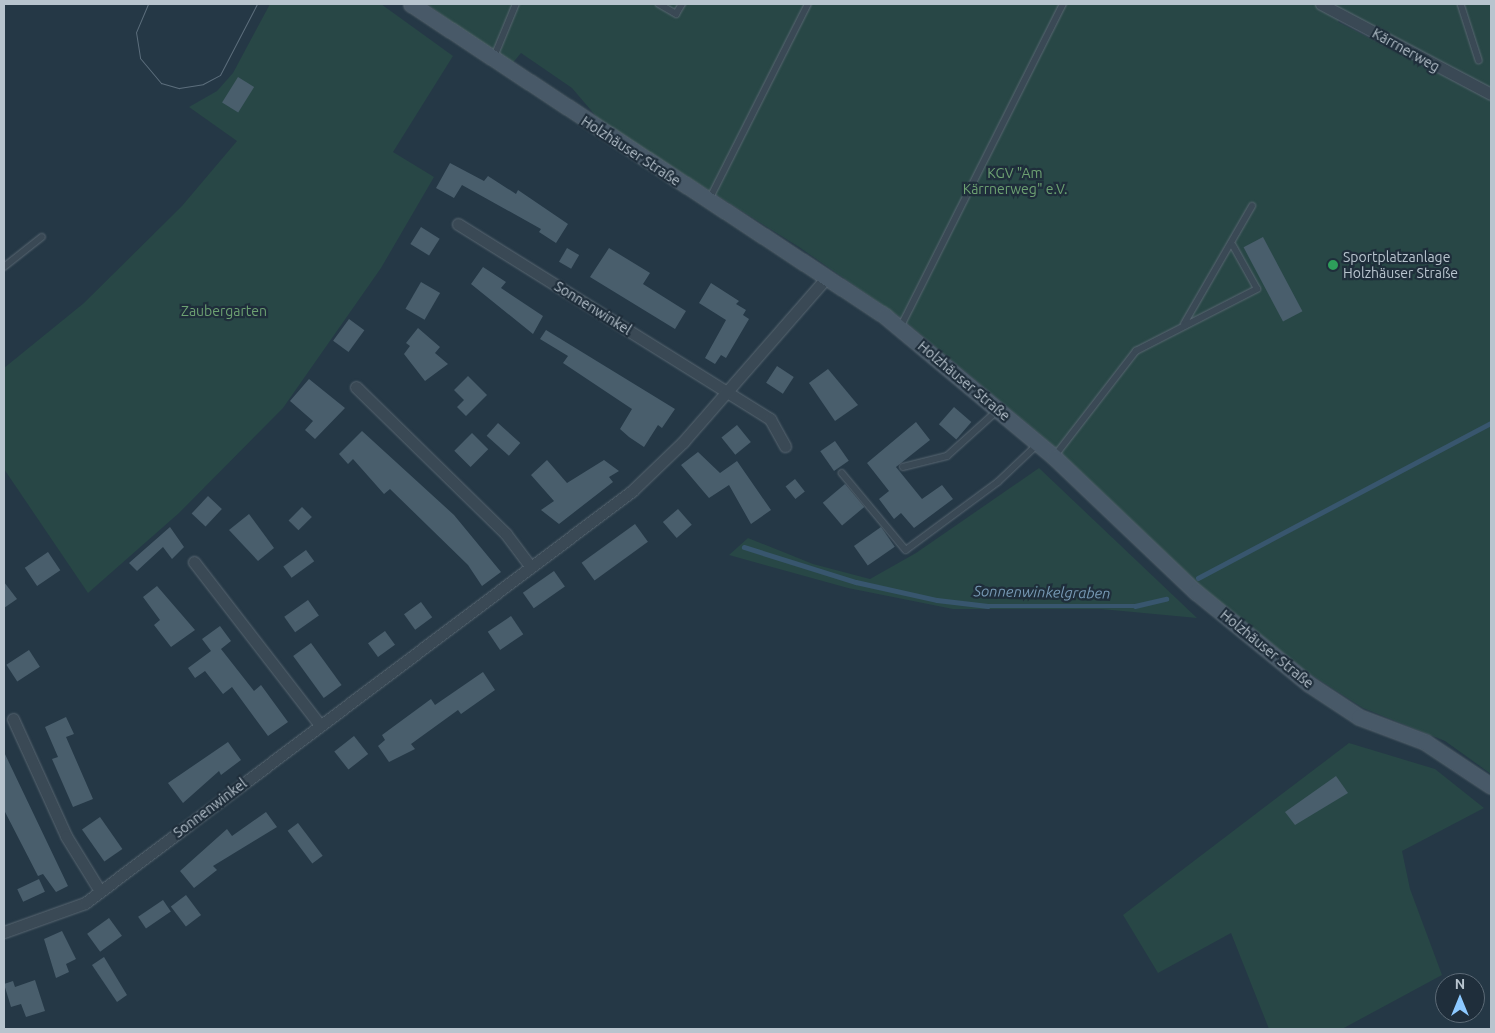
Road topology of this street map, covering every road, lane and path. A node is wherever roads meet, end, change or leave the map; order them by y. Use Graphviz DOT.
graph roads {
  1 [pos="411,4"];
  2 [pos="516,4"];
  3 [pos="659,4"];
  4 [pos="682,4"];
  5 [pos="808,4"];
  6 [pos="1063,4"];
  7 [pos="1321,4"];
  8 [pos="1461,4"];
  9 [pos="493,59"];
  10 [pos="1479,60"];
  11 [pos="1491,94"];
  12 [pos="708,201"];
  13 [pos="1252,206"];
  14 [pos="458,224"];
  15 [pos="42,237"];
  16 [pos="1232,246"];
  17 [pos="4,267"];
  18 [pos="828,276"];
  19 [pos="1183,326"];
  20 [pos="900,328"];
  21 [pos="356,387"];
  22 [pos="728,391"];
  23 [pos="998,409"];
  24 [pos="1038,443"];
  25 [pos="785,446"];
  26 [pos="1054,457"];
  27 [pos="903,466"];
  28 [pos="842,473"];
  29 [pos="194,562"];
  30 [pos="530,566"];
  31 [pos="13,719"];
  32 [pos="319,724"];
  33 [pos="1491,786"];
  34 [pos="100,891"];
  35 [pos="4,932"];
  1 -- 9 [label="main road, Holzhäuser Straße"];
  2 -- 9 [label="lane"];
  3 -- 4 [label="lane"];
  5 -- 12 [label="lane"];
  6 -- 20 [label="lane"];
  7 -- 11 [label="street, Kärrnerweg"];
  8 -- 10 [label="lane"];
  9 -- 12 [label="main road, Holzhäuser Straße"];
  12 -- 18 [label="main road, Holzhäuser Straße"];
  13 -- 16 [label="lane"];
  14 -- 22 [label="street, Sonnenwinkel"];
  15 -- 17 [label="lane"];
  16 -- 19 [label="lane"];
  16 -- 19 [label="lane"];
  18 -- 20 [label="main road, Holzhäuser Straße"];
  18 -- 22 [label="street, Sonnenwinkel"];
  19 -- 26 [label="lane"];
  20 -- 23 [label="main road, Holzhäuser Straße"];
  21 -- 30 [label="street"];
  22 -- 25 [label="street, Sonnenwinkel"];
  22 -- 30 [label="street, Sonnenwinkel"];
  23 -- 24 [label="main road, Holzhäuser Straße"];
  23 -- 27 [label="lane"];
  24 -- 26 [label="main road, Holzhäuser Straße"];
  24 -- 28 [label="lane"];
  26 -- 33 [label="main road, Holzhäuser Straße"];
  29 -- 32 [label="street"];
  30 -- 32 [label="street, Sonnenwinkel"];
  31 -- 34 [label="street"];
  32 -- 34 [label="street, Sonnenwinkel"];
  34 -- 35 [label="street, Sonnenwinkel"];
}
